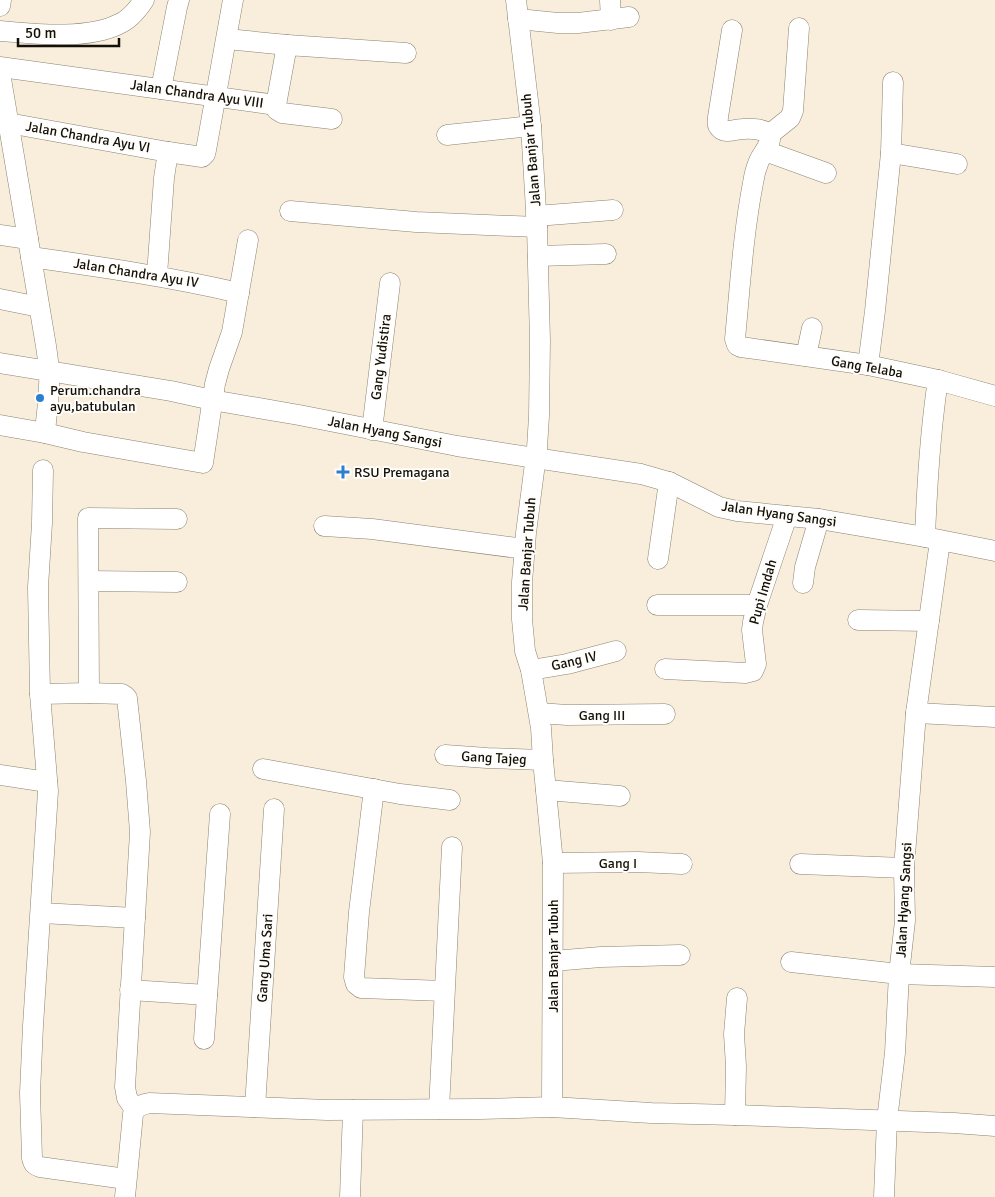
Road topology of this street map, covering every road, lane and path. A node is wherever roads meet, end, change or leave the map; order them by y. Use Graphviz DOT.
graph roads {
  1 [pos="1,0"];
  2 [pos="144,0"];
  3 [pos="179,0"];
  4 [pos="233,0"];
  5 [pos="610,0"];
  6 [pos="0,6"];
  7 [pos="517,9"];
  8 [pos="799,28"];
  9 [pos="732,30"];
  10 [pos="0,31"];
  11 [pos="227,39"];
  12 [pos="287,46"];
  13 [pos="406,52"];
  14 [pos="0,67"];
  15 [pos="0,73"];
  16 [pos="893,82"];
  17 [pos="161,89"];
  18 [pos="2,93"];
  19 [pos="215,96"];
  20 [pos="276,105"];
  21 [pos="332,119"];
  22 [pos="8,123"];
  23 [pos="531,126"];
  24 [pos="448,136"];
  25 [pos="768,143"];
  26 [pos="168,152"];
  27 [pos="891,154"];
  28 [pos="7,160"];
  29 [pos="957,164"];
  30 [pos="826,174"];
  31 [pos="290,210"];
  32 [pos="613,210"];
  33 [pos="537,222"];
  34 [pos="0,235"];
  35 [pos="248,240"];
  36 [pos="29,248"];
  37 [pos="606,254"];
  38 [pos="538,256"];
  39 [pos="157,276"];
  40 [pos="390,283"];
  41 [pos="240,293"];
  42 [pos="0,299"];
  43 [pos="39,307"];
  44 [pos="812,328"];
  45 [pos="806,356"];
  46 [pos="0,363"];
  47 [pos="868,365"];
  48 [pos="49,372"];
  49 [pos="938,380"];
  50 [pos="995,396"];
  51 [pos="212,400"];
  52 [pos="0,425"];
  53 [pos="372,430"];
  54 [pos="45,433"];
  55 [pos="535,459"];
  56 [pos="43,470"];
  57 [pos="669,482"];
  58 [pos="788,516"];
  59 [pos="177,519"];
  60 [pos="819,519"];
  61 [pos="324,526"];
  62 [pos="933,539"];
  63 [pos="525,549"];
  64 [pos="995,551"];
  65 [pos="658,559"];
  66 [pos="89,581"];
  67 [pos="177,582"];
  68 [pos="803,583"];
  69 [pos="657,605"];
  70 [pos="756,606"];
  71 [pos="858,620"];
  72 [pos="929,621"];
  73 [pos="616,651"];
  74 [pos="665,669"];
  75 [pos="531,670"];
  76 [pos="90,693"];
  77 [pos="40,694"];
  78 [pos="539,713"];
  79 [pos="916,713"];
  80 [pos="665,714"];
  81 [pos="995,717"];
  82 [pos="445,755"];
  83 [pos="543,760"];
  84 [pos="263,769"];
  85 [pos="0,775"];
  86 [pos="47,782"];
  87 [pos="374,789"];
  88 [pos="546,790"];
  89 [pos="620,796"];
  90 [pos="450,800"];
  91 [pos="274,809"];
  92 [pos="220,814"];
  93 [pos="452,847"];
  94 [pos="553,863"];
  95 [pos="682,864"];
  96 [pos="800,864"];
  97 [pos="904,868"];
  98 [pos="41,913"];
  99 [pos="135,918"];
  100 [pos="680,955"];
  101 [pos="553,960"];
  102 [pos="791,962"];
  103 [pos="899,974"];
  104 [pos="995,977"];
  105 [pos="130,990"];
  106 [pos="444,991"];
  107 [pos="207,995"];
  108 [pos="738,998"];
  109 [pos="204,1039"];
  110 [pos="552,1107"];
  111 [pos="255,1108"];
  112 [pos="135,1109"];
  113 [pos="439,1109"];
  114 [pos="353,1110"];
  115 [pos="735,1115"];
  116 [pos="887,1120"];
  117 [pos="995,1126"];
  118 [pos="126,1188"];
  119 [pos="350,1197"];
  120 [pos="884,1197"];
  1 -- 6 [label="street"];
  2 -- 10 [label="street"];
  3 -- 17 [label="street"];
  4 -- 11 [label="street"];
  5 -- 7 [label="street"];
  7 -- 23 [label="street, Jalan Banjar Tubuh"];
  8 -- 25 [label="street"];
  9 -- 25 [label="street"];
  11 -- 12 [label="street"];
  11 -- 19 [label="street"];
  12 -- 13 [label="street"];
  12 -- 20 [label="street, Jalan Chandra Ayu VIII"];
  14 -- 17 [label="street, Jalan Chandra Ayu VIII"];
  15 -- 18 [label="street"];
  16 -- 27 [label="street"];
  17 -- 19 [label="street, Jalan Chandra Ayu VIII"];
  18 -- 22 [label="street"];
  19 -- 20 [label="street, Jalan Chandra Ayu VIII"];
  19 -- 26 [label="street, Jalan Chandra Ayu VI"];
  20 -- 21 [label="street"];
  22 -- 26 [label="street, Jalan Chandra Ayu VI"];
  22 -- 28 [label="street"];
  23 -- 24 [label="street"];
  23 -- 33 [label="street, Jalan Banjar Tubuh"];
  25 -- 30 [label="street"];
  25 -- 45 [label="street, Gang Telaba"];
  26 -- 39 [label="street"];
  27 -- 29 [label="street"];
  27 -- 47 [label="street"];
  28 -- 36 [label="street"];
  31 -- 33 [label="street"];
  32 -- 33 [label="street"];
  33 -- 38 [label="street, Jalan Banjar Tubuh"];
  34 -- 36 [label="street, Jalan Chandra Ayu IV"];
  35 -- 41 [label="street"];
  36 -- 39 [label="street, Jalan Chandra Ayu IV"];
  36 -- 43 [label="street"];
  37 -- 38 [label="street"];
  38 -- 55 [label="street, Jalan Banjar Tubuh"];
  39 -- 41 [label="street, Jalan Chandra Ayu IV"];
  40 -- 53 [label="street, Gang Yudistira"];
  41 -- 51 [label="street"];
  42 -- 43 [label="street"];
  43 -- 48 [label="street"];
  44 -- 45 [label="street"];
  45 -- 47 [label="street, Gang Telaba"];
  46 -- 48 [label="street, Jalan Hyang Sangsi"];
  47 -- 49 [label="street, Gang Telaba"];
  48 -- 51 [label="street, Jalan Hyang Sangsi"];
  48 -- 54 [label="street"];
  49 -- 50 [label="street, Gang Telaba"];
  49 -- 62 [label="street"];
  51 -- 53 [label="street, Jalan Hyang Sangsi"];
  51 -- 54 [label="street"];
  52 -- 54 [label="street"];
  53 -- 55 [label="street, Jalan Hyang Sangsi"];
  55 -- 57 [label="street, Jalan Hyang Sangsi"];
  55 -- 63 [label="street, Jalan Banjar Tubuh"];
  56 -- 77 [label="street"];
  57 -- 58 [label="street, Jalan Hyang Sangsi"];
  57 -- 65 [label="street"];
  58 -- 60 [label="street, Jalan Hyang Sangsi"];
  58 -- 70 [label="street, Pupi Imdah"];
  59 -- 66 [label="street"];
  60 -- 62 [label="street, Jalan Hyang Sangsi"];
  60 -- 68 [label="street"];
  61 -- 63 [label="street"];
  62 -- 64 [label="street"];
  62 -- 72 [label="street, Jalan Hyang Sangsi"];
  63 -- 75 [label="street, Jalan Banjar Tubuh"];
  66 -- 67 [label="street"];
  66 -- 76 [label="street"];
  69 -- 70 [label="street"];
  70 -- 74 [label="street, Pupi Imdah"];
  71 -- 72 [label="street"];
  72 -- 79 [label="street, Jalan Hyang Sangsi"];
  73 -- 75 [label="street, Gang IV"];
  75 -- 78 [label="street, Jalan Banjar Tubuh"];
  76 -- 77 [label="street"];
  76 -- 99 [label="street"];
  77 -- 86 [label="street"];
  78 -- 80 [label="street, Gang III"];
  78 -- 83 [label="street, Jalan Banjar Tubuh"];
  79 -- 81 [label="street"];
  79 -- 97 [label="street, Jalan Hyang Sangsi"];
  82 -- 83 [label="street, Gang Tajeg"];
  83 -- 88 [label="street, Jalan Banjar Tubuh"];
  84 -- 87 [label="street"];
  85 -- 86 [label="street"];
  86 -- 98 [label="street"];
  87 -- 90 [label="street"];
  87 -- 106 [label="street"];
  88 -- 89 [label="street"];
  88 -- 94 [label="street, Jalan Banjar Tubuh"];
  91 -- 111 [label="street, Gang Uma Sari"];
  92 -- 107 [label="street"];
  93 -- 106 [label="street"];
  94 -- 95 [label="street, Gang I"];
  94 -- 101 [label="street, Jalan Banjar Tubuh"];
  96 -- 97 [label="street"];
  97 -- 103 [label="street, Jalan Hyang Sangsi"];
  98 -- 99 [label="street"];
  98 -- 118 [label="street"];
  99 -- 105 [label="street"];
  100 -- 101 [label="street"];
  101 -- 110 [label="street, Jalan Banjar Tubuh"];
  102 -- 103 [label="street"];
  103 -- 104 [label="street"];
  103 -- 116 [label="street, Jalan Hyang Sangsi"];
  105 -- 107 [label="street"];
  105 -- 112 [label="street"];
  106 -- 113 [label="street"];
  107 -- 109 [label="street"];
  108 -- 115 [label="street"];
  110 -- 113 [label="street"];
  110 -- 115 [label="street"];
  111 -- 112 [label="street"];
  111 -- 114 [label="street"];
  112 -- 118 [label="street"];
  113 -- 114 [label="street"];
  114 -- 119 [label="street"];
  115 -- 116 [label="street"];
  116 -- 117 [label="street"];
  116 -- 120 [label="street, Jalan Hyang Sangsi"];
}
